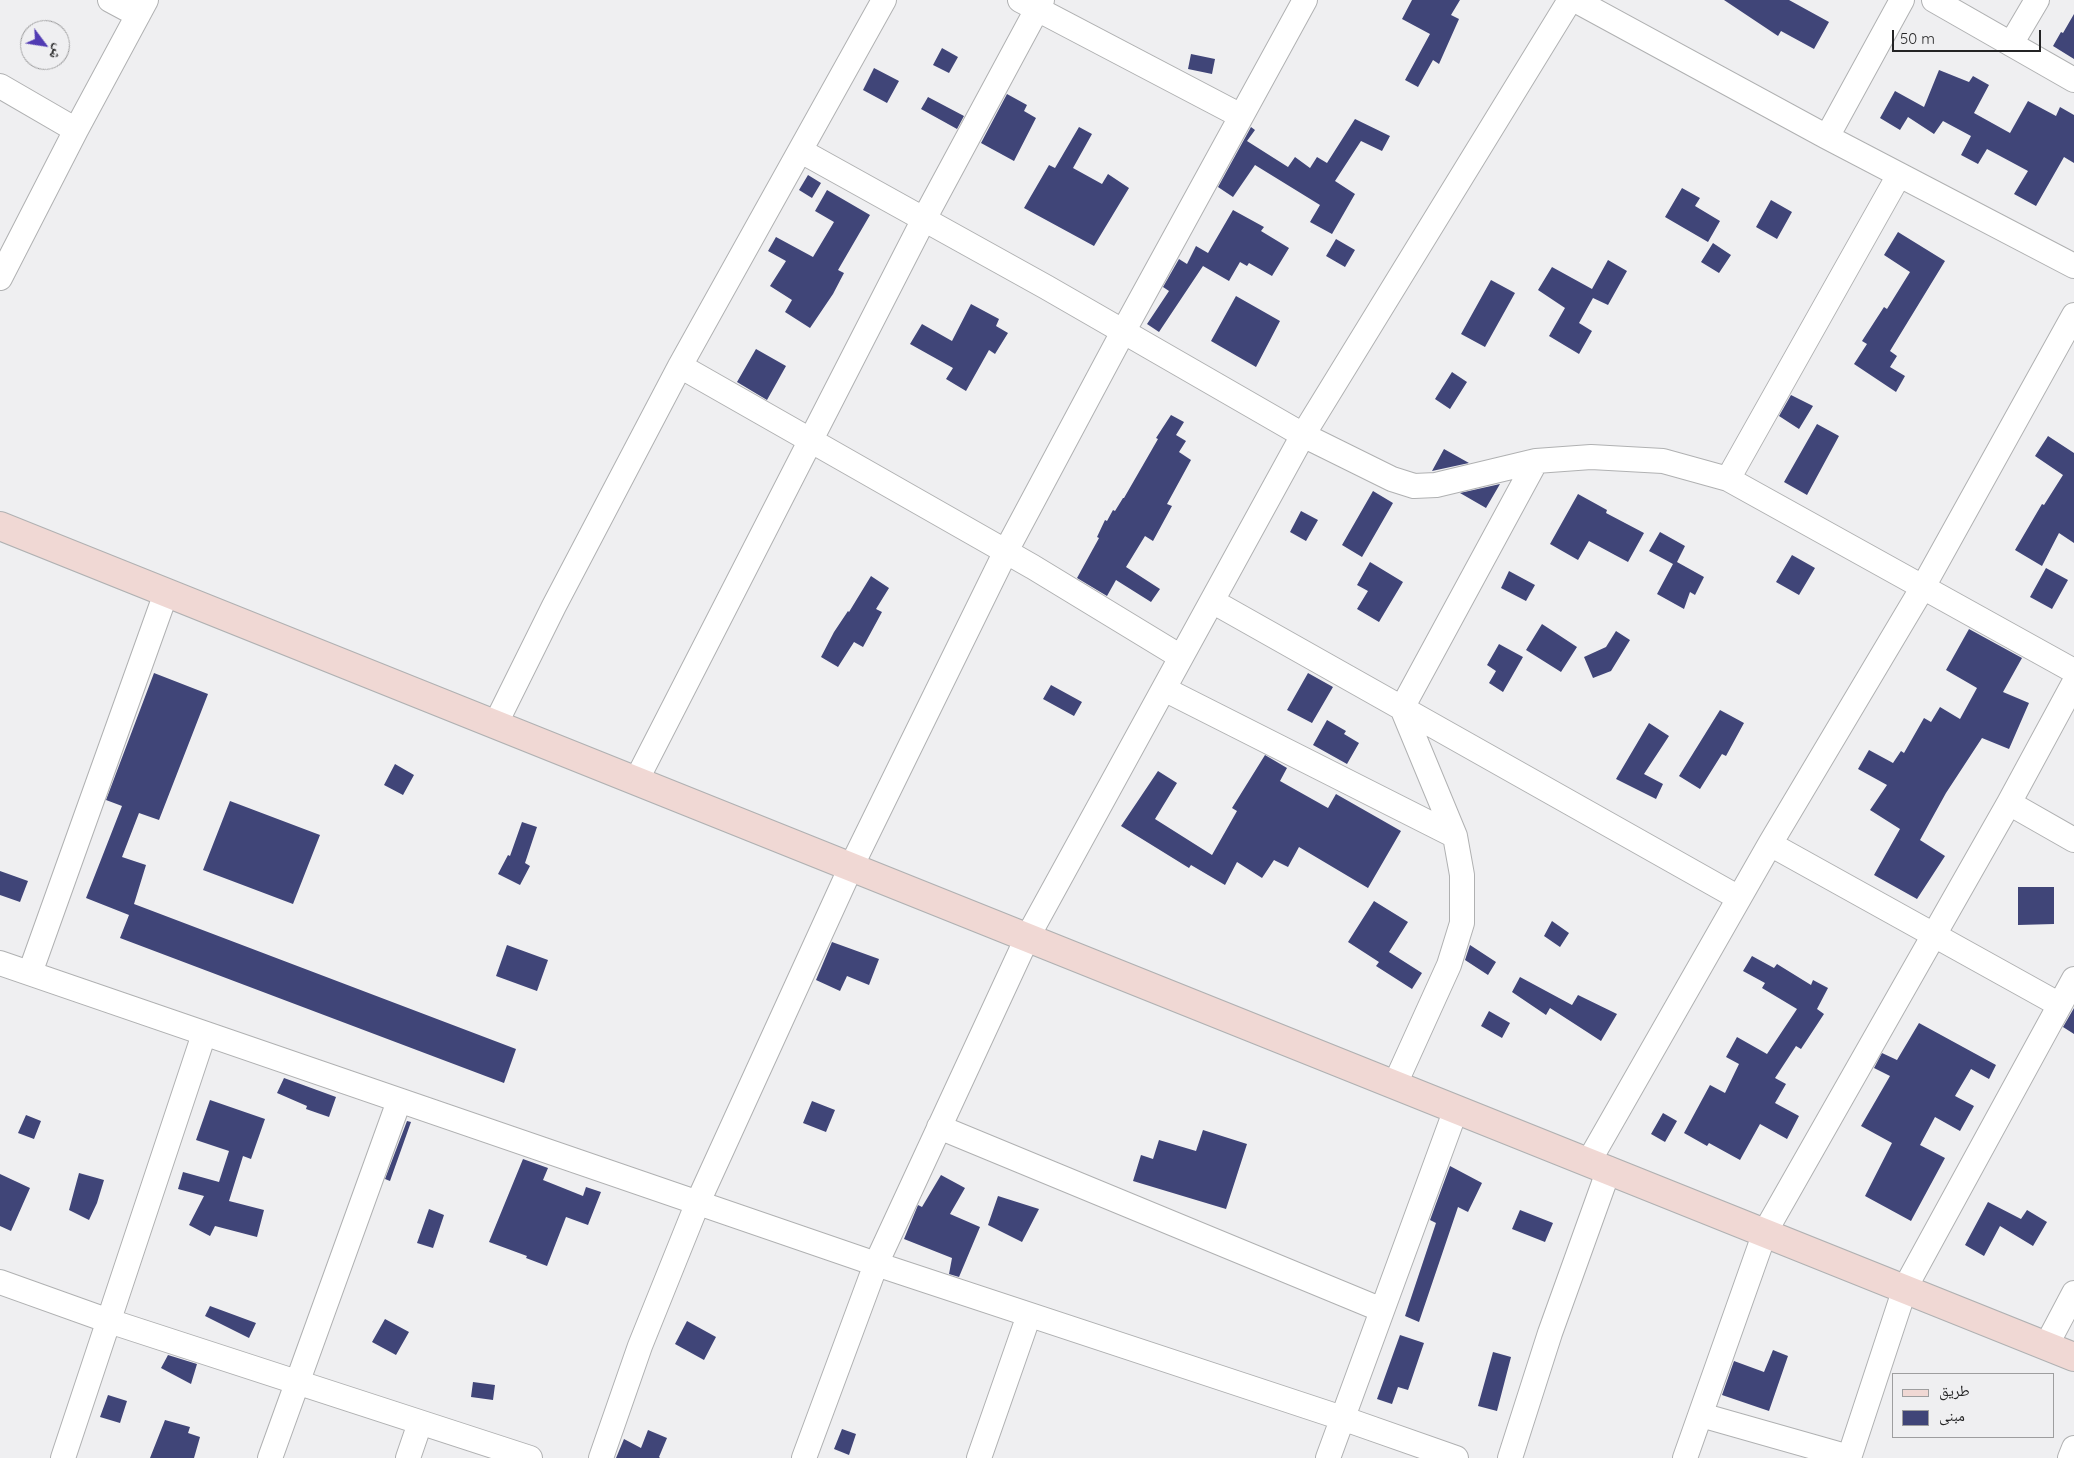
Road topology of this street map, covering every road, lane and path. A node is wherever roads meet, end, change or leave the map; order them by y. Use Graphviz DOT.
graph roads {
  1 [pos="110,0"];
  2 [pos="884,0"];
  3 [pos="1305,0"];
  4 [pos="1570,0"];
  5 [pos="1575,0"];
  6 [pos="1902,0"];
  7 [pos="1934,0"];
  8 [pos="2037,0"];
  9 [pos="1033,3"];
  10 [pos="142,8"];
  11 [pos="2011,44"];
  12 [pos="2074,80"];
  13 [pos="0,86"];
  14 [pos="1241,116"];
  15 [pos="76,130"];
  16 [pos="1827,137"];
  17 [pos="801,151"];
  18 [pos="1899,175"];
  19 [pos="924,219"];
  20 [pos="2074,266"];
  21 [pos="0,278"];
  22 [pos="2074,315"];
  23 [pos="1123,332"];
  24 [pos="680,366"];
  25 [pos="1303,435"];
  26 [pos="809,440"];
  27 [pos="1536,461"];
  28 [pos="1728,479"];
  29 [pos="0,526"];
  30 [pos="1006,552"];
  31 [pos="1923,587"];
  32 [pos="166,593"];
  33 [pos="1212,601"];
  34 [pos="1181,657"];
  35 [pos="2074,671"];
  36 [pos="2074,683"];
  37 [pos="1164,689"];
  38 [pos="1402,708"];
  39 [pos="495,725"];
  40 [pos="636,781"];
  41 [pos="2009,803"];
  42 [pos="1455,836"];
  43 [pos="2074,840"];
  44 [pos="1770,844"];
  45 [pos="850,867"];
  46 [pos="1740,898"];
  47 [pos="1934,934"];
  48 [pos="1027,938"];
  49 [pos="0,962"];
  50 [pos="30,973"];
  51 [pos="2074,981"];
  52 [pos="2060,1005"];
  53 [pos="204,1034"];
  54 [pos="1395,1084"];
  55 [pos="399,1102"];
  56 [pos="1456,1109"];
  57 [pos="939,1127"];
  58 [pos="1599,1165"];
  59 [pos="698,1202"];
  60 [pos="1765,1232"];
  61 [pos="876,1264"];
  62 [pos="0,1282"];
  63 [pos="1905,1288"];
  64 [pos="2074,1293"];
  65 [pos="1382,1310"];
  66 [pos="1029,1315"];
  67 [pos="108,1321"];
  68 [pos="2046,1346"];
  69 [pos="2074,1357"];
  70 [pos="297,1383"];
  71 [pos="1700,1414"];
  72 [pos="1342,1418"];
  73 [pos="420,1422"];
  74 [pos="2074,1448"];
  75 [pos="63,1458"];
  76 [pos="270,1458"];
  77 [pos="408,1458"];
  78 [pos="530,1458"];
  79 [pos="601,1458"];
  80 [pos="804,1458"];
  81 [pos="979,1458"];
  82 [pos="1328,1458"];
  83 [pos="1456,1458"];
  84 [pos="1510,1458"];
  85 [pos="1685,1458"];
  86 [pos="1849,1458"];
  87 [pos="2070,1458"];
  1 -- 10 [label="street"];
  2 -- 17 [label="street"];
  3 -- 14 [label="street"];
  4 -- 25 [label="street"];
  5 -- 16 [label="street"];
  6 -- 16 [label="street"];
  7 -- 11 [label="street"];
  8 -- 11 [label="street"];
  9 -- 14 [label="street"];
  9 -- 19 [label="street"];
  10 -- 15 [label="street"];
  11 -- 12 [label="street"];
  13 -- 15 [label="street"];
  14 -- 23 [label="street"];
  15 -- 21 [label="street"];
  16 -- 18 [label="street"];
  17 -- 19 [label="street"];
  17 -- 24 [label="street"];
  18 -- 20 [label="street"];
  18 -- 28 [label="street"];
  19 -- 23 [label="street"];
  19 -- 26 [label="street"];
  22 -- 31 [label="street"];
  23 -- 25 [label="street"];
  23 -- 30 [label="street"];
  24 -- 26 [label="street"];
  24 -- 39 [label="street"];
  25 -- 27 [label="street"];
  25 -- 33 [label="street"];
  26 -- 30 [label="street"];
  26 -- 40 [label="street"];
  27 -- 28 [label="street"];
  27 -- 38 [label="street"];
  28 -- 31 [label="street"];
  29 -- 32 [label="main road"];
  30 -- 34 [label="street"];
  30 -- 45 [label="street"];
  31 -- 35 [label="street"];
  31 -- 44 [label="street"];
  32 -- 39 [label="main road"];
  32 -- 50 [label="street"];
  33 -- 34 [label="street"];
  33 -- 38 [label="street"];
  34 -- 37 [label="street"];
  36 -- 41 [label="street"];
  37 -- 42 [label="street"];
  37 -- 48 [label="street"];
  38 -- 42 [label="street"];
  38 -- 46 [label="street"];
  39 -- 40 [label="main road"];
  40 -- 45 [label="main road"];
  41 -- 43 [label="street"];
  41 -- 47 [label="street"];
  42 -- 54 [label="street"];
  44 -- 46 [label="street"];
  44 -- 47 [label="street"];
  45 -- 48 [label="main road"];
  45 -- 59 [label="street"];
  46 -- 58 [label="street"];
  47 -- 52 [label="street"];
  47 -- 60 [label="street"];
  48 -- 54 [label="main road"];
  48 -- 57 [label="street"];
  49 -- 50 [label="street"];
  50 -- 53 [label="street"];
  51 -- 52 [label="street"];
  52 -- 63 [label="street"];
  53 -- 55 [label="street"];
  53 -- 67 [label="street"];
  54 -- 56 [label="main road"];
  55 -- 59 [label="street"];
  55 -- 70 [label="street"];
  56 -- 58 [label="main road"];
  56 -- 65 [label="street"];
  57 -- 61 [label="street"];
  57 -- 65 [label="street"];
  58 -- 60 [label="main road"];
  58 -- 84 [label="street"];
  59 -- 61 [label="street"];
  59 -- 79 [label="street"];
  60 -- 63 [label="main road"];
  60 -- 71 [label="street"];
  61 -- 66 [label="street"];
  61 -- 80 [label="street"];
  62 -- 67 [label="street"];
  63 -- 68 [label="main road"];
  63 -- 86 [label="street"];
  64 -- 68 [label="street"];
  65 -- 72 [label="street"];
  66 -- 72 [label="street"];
  66 -- 81 [label="street"];
  67 -- 70 [label="street"];
  67 -- 75 [label="street"];
  68 -- 69 [label="main road"];
  70 -- 73 [label="street"];
  70 -- 76 [label="street"];
  71 -- 85 [label="street"];
  71 -- 86 [label="street"];
  72 -- 82 [label="street"];
  72 -- 83 [label="street"];
  73 -- 77 [label="street"];
  73 -- 78 [label="street"];
  74 -- 87 [label="street"];
}
